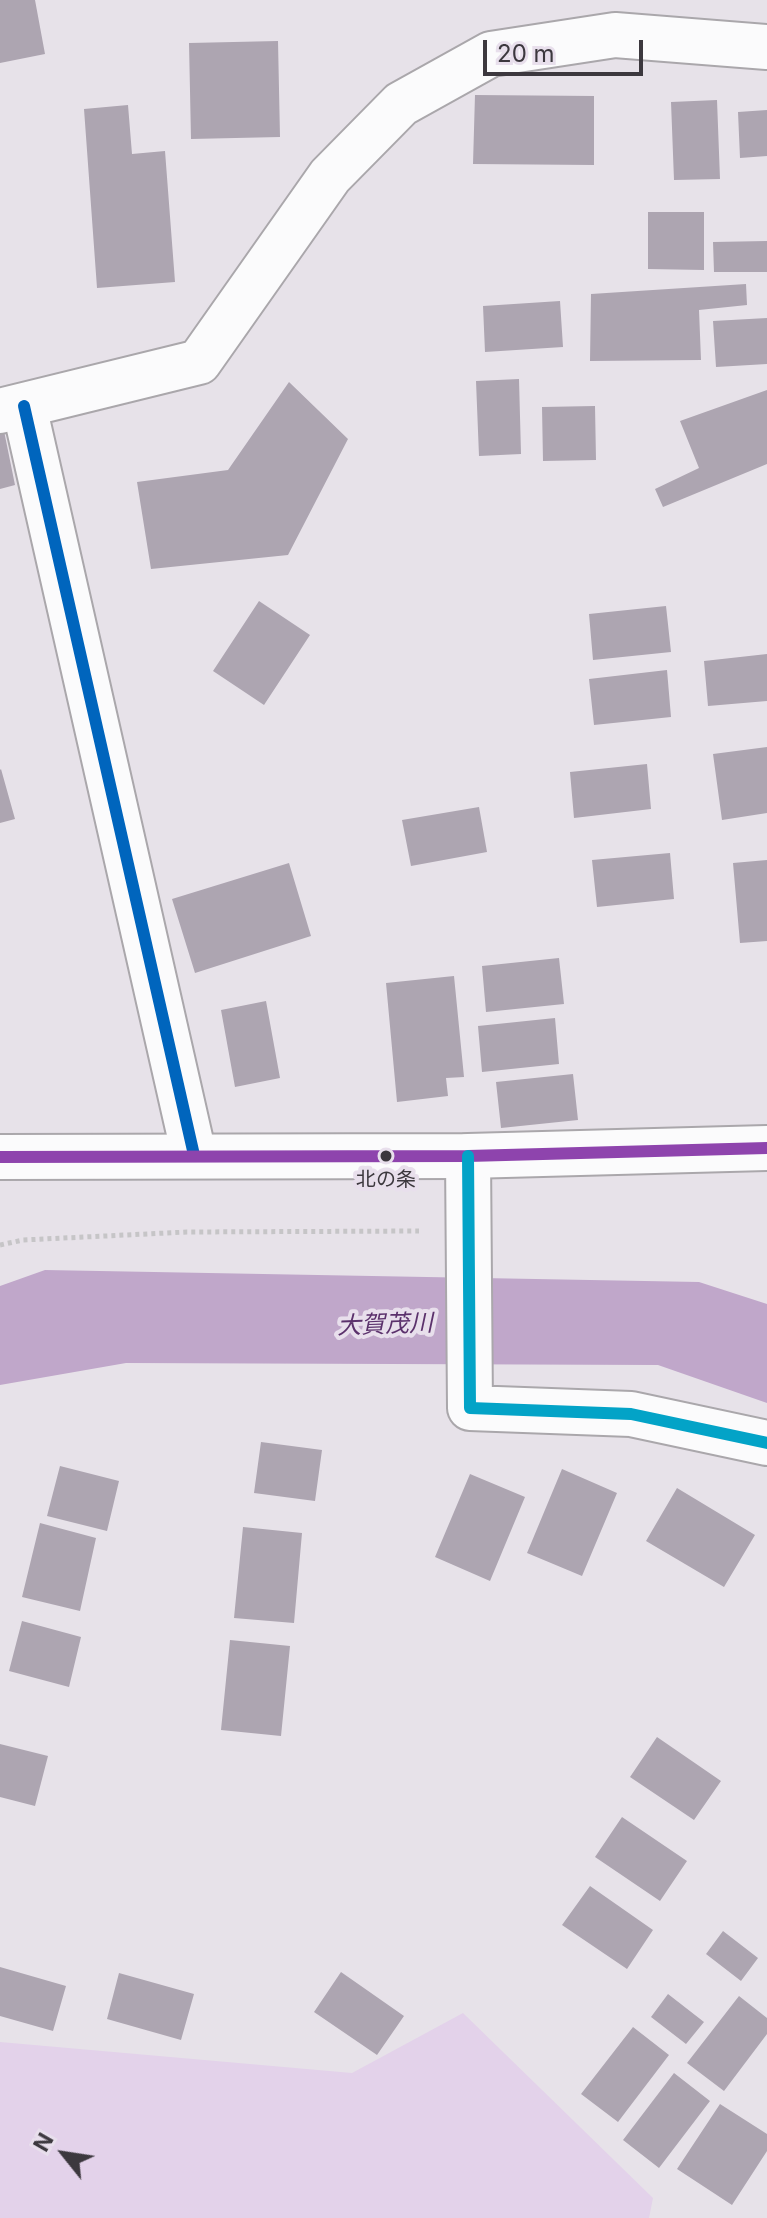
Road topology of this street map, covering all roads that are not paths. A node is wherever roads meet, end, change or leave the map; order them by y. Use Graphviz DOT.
graph roads {
  1 [pos="767,47"];
  2 [pos="12,408"];
  3 [pos="766,1148"];
  4 [pos="194,1155"];
  5 [pos="468,1156"];
  6 [pos="0,1157"];
  7 [pos="767,1443"];
  1 -- 2 [label="main road"];
  2 -- 4 [label="main road"];
  3 -- 5 [label="main road"];
  4 -- 5 [label="main road"];
  4 -- 6 [label="main road"];
  5 -- 7 [label="main road"];
}
